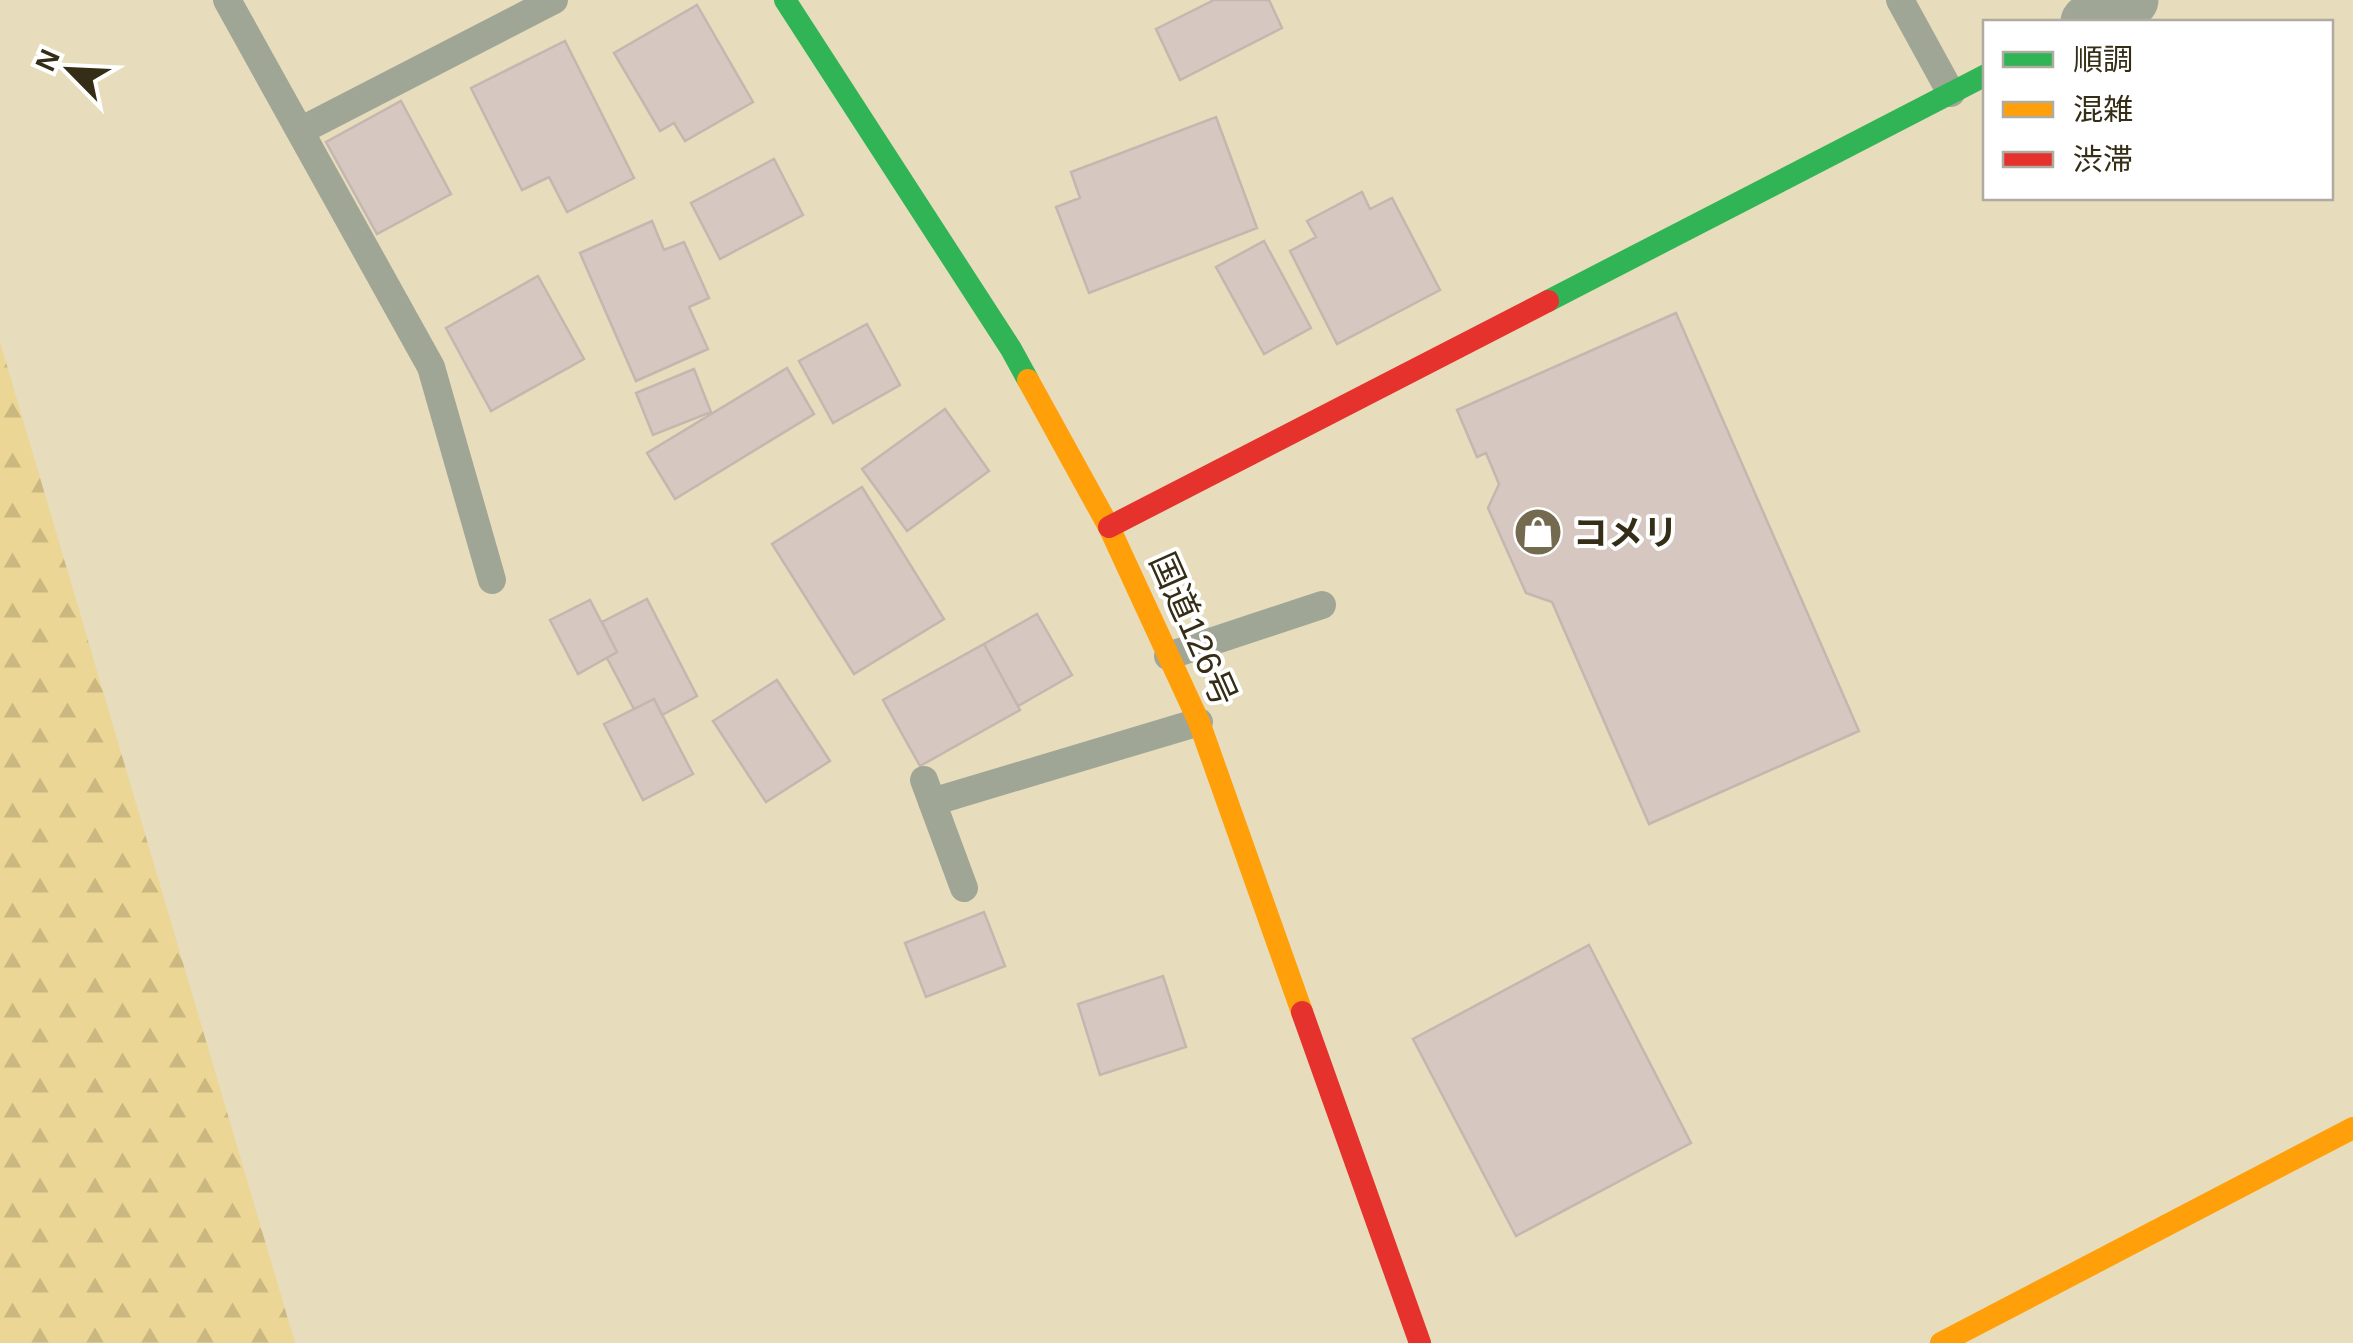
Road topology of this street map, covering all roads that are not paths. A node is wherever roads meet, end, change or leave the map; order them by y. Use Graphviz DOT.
graph roads {
  1 [pos="228,0"];
  2 [pos="554,0"];
  3 [pos="785,0"];
  4 [pos="1900,0"];
  5 [pos="2132,0"];
  6 [pos="2092,20"];
  7 [pos="1983,77"];
  8 [pos="1951,93"];
  9 [pos="300,131"];
  10 [pos="1109,526"];
  11 [pos="492,580"];
  12 [pos="1322,605"];
  13 [pos="1168,656"];
  14 [pos="1198,722"];
  15 [pos="964,888"];
  16 [pos="2353,1128"];
  17 [pos="1420,1343"];
  18 [pos="1940,1343"];
  1 -- 9 [label="lane"];
  2 -- 9 [label="lane"];
  3 -- 10 [label="main road, 国道126号"];
  4 -- 8 [label="lane"];
  5 -- 6 [label="street"];
  7 -- 8 [label="main road"];
  8 -- 10 [label="main road"];
  9 -- 11 [label="lane"];
  10 -- 13 [label="main road, 国道126号"];
  12 -- 13 [label="lane"];
  13 -- 14 [label="main road, 国道126号"];
  14 -- 15 [label="lane"];
  14 -- 17 [label="main road, 国道126号"];
  16 -- 18 [label="main road"];
}
